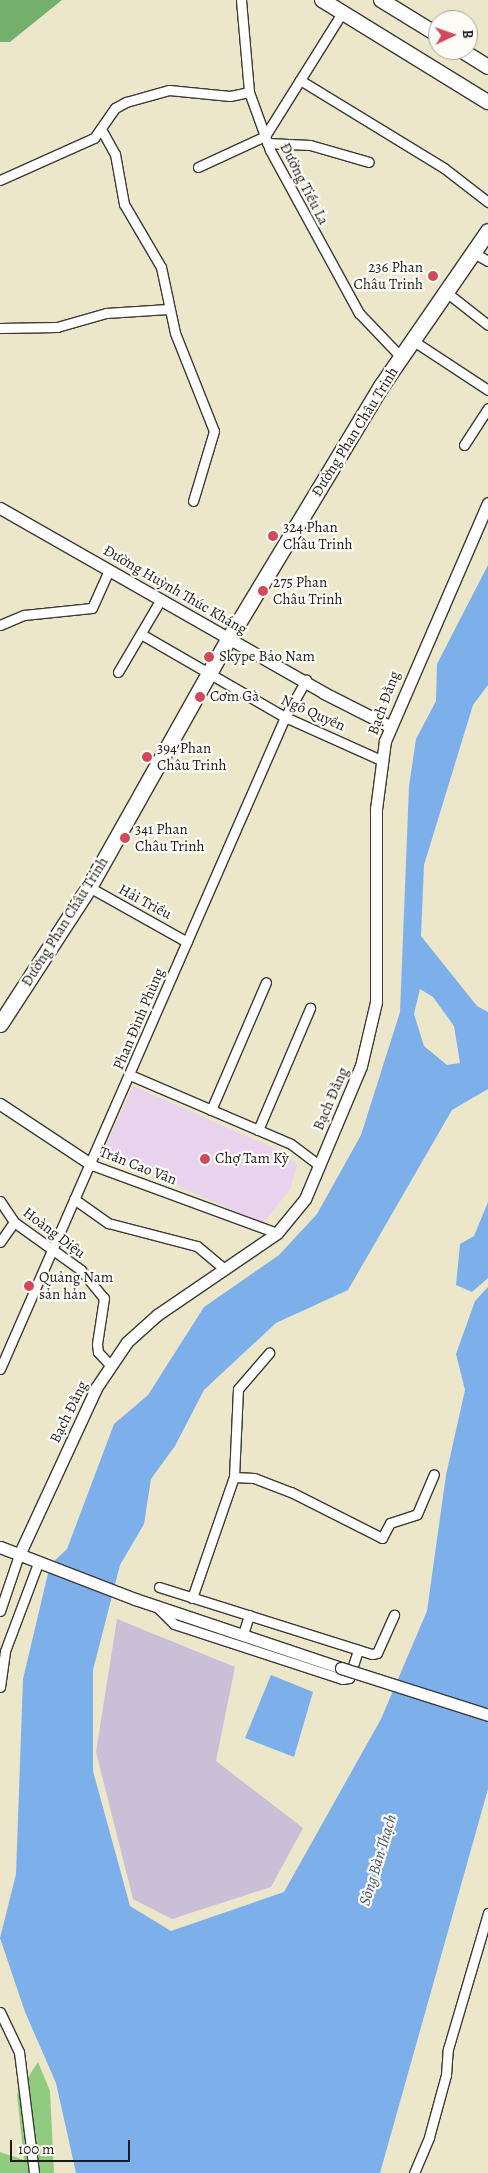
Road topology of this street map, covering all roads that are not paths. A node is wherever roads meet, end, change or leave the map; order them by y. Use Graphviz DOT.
graph roads {
  1 [pos="241,0"];
  2 [pos="322,0"];
  3 [pos="381,0"];
  4 [pos="342,12"];
  5 [pos="428,29"];
  6 [pos="300,80"];
  7 [pos="249,92"];
  8 [pos="488,102"];
  9 [pos="101,129"];
  10 [pos="266,139"];
  11 [pos="369,162"];
  12 [pos="198,167"];
  13 [pos="0,180"];
  14 [pos="488,202"];
  15 [pos="488,231"];
  16 [pos="474,252"];
  17 [pos="488,261"];
  18 [pos="446,292"];
  19 [pos="168,309"];
  20 [pos="488,326"];
  21 [pos="0,328"];
  22 [pos="412,340"];
  23 [pos="401,357"];
  24 [pos="488,390"];
  25 [pos="488,408"];
  26 [pos="464,445"];
  27 [pos="193,500"];
  28 [pos="488,503"];
  29 [pos="0,508"];
  30 [pos="110,570"];
  31 [pos="161,599"];
  32 [pos="0,625"];
  33 [pos="142,634"];
  34 [pos="229,638"];
  35 [pos="118,672"];
  36 [pos="208,674"];
  37 [pos="306,680"];
  38 [pos="285,717"];
  39 [pos="389,726"];
  40 [pos="382,761"];
  41 [pos="89,887"];
  42 [pos="187,942"];
  43 [pos="266,982"];
  44 [pos="310,1008"];
  45 [pos="0,1024"];
  46 [pos="130,1075"];
  47 [pos="0,1104"];
  48 [pos="211,1110"];
  49 [pos="258,1130"];
  50 [pos="319,1165"];
  51 [pos="92,1166"];
  52 [pos="74,1199"];
  53 [pos="0,1201"];
  54 [pos="14,1222"];
  55 [pos="277,1233"];
  56 [pos="0,1242"];
  57 [pos="52,1250"];
  58 [pos="224,1269"];
  59 [pos="269,1353"];
  60 [pos="111,1366"];
  61 [pos="0,1369"];
  62 [pos="434,1474"];
  63 [pos="234,1477"];
  64 [pos="0,1547"];
  65 [pos="19,1555"];
  66 [pos="40,1564"];
  67 [pos="159,1587"];
  68 [pos="192,1598"];
  69 [pos="156,1605"];
  70 [pos="0,1611"];
  71 [pos="249,1615"];
  72 [pos="394,1615"];
  73 [pos="243,1634"];
  74 [pos="358,1650"];
  75 [pos="0,1687"];
  76 [pos="488,1715"];
  77 [pos="488,1912"];
  78 [pos="0,2012"];
  79 [pos="34,2173"];
  80 [pos="414,2173"];
  1 -- 7 [label="street, Đường Tiểu La"];
  2 -- 4 [label="main road"];
  3 -- 5 [label="main road"];
  4 -- 6 [label="street"];
  4 -- 8 [label="main road"];
  6 -- 10 [label="street"];
  6 -- 14 [label="street"];
  7 -- 9 [label="street"];
  7 -- 10 [label="street, Đường Tiểu La"];
  9 -- 13 [label="street"];
  9 -- 19 [label="street"];
  10 -- 11 [label="street"];
  10 -- 12 [label="street"];
  10 -- 23 [label="street, Đường Tiểu La"];
  15 -- 16 [label="main road, Đường Phan Châu Trinh"];
  16 -- 17 [label="street"];
  16 -- 18 [label="main road, Đường Phan Châu Trinh"];
  18 -- 20 [label="street"];
  18 -- 22 [label="main road, Đường Phan Châu Trinh"];
  19 -- 21 [label="street"];
  19 -- 27 [label="street"];
  22 -- 23 [label="main road, Đường Phan Châu Trinh"];
  22 -- 24 [label="street"];
  23 -- 34 [label="main road, Đường Phan Châu Trinh"];
  25 -- 26 [label="street"];
  28 -- 39 [label="street, Bạch Đằng"];
  29 -- 30 [label="street, Đường Huỳnh Thúc Kháng"];
  30 -- 31 [label="street, Đường Huỳnh Thúc Kháng"];
  30 -- 32 [label="street"];
  31 -- 33 [label="street"];
  31 -- 34 [label="street, Đường Huỳnh Thúc Kháng"];
  33 -- 35 [label="street"];
  33 -- 36 [label="street, Ngô Quyền"];
  34 -- 36 [label="main road, Đường Phan Châu Trinh"];
  34 -- 37 [label="street, Đường Huỳnh Thúc Kháng"];
  36 -- 38 [label="street, Ngô Quyền"];
  36 -- 41 [label="main road, Đường Phan Châu Trinh"];
  37 -- 38 [label="street, Phan Đình Phùng"];
  37 -- 39 [label="street, Đường Huỳnh Thúc Kháng"];
  38 -- 40 [label="street, Ngô Quyền"];
  38 -- 42 [label="street, Phan Đình Phùng"];
  39 -- 40 [label="street, Bạch Đằng"];
  40 -- 50 [label="street, Bạch Đằng"];
  41 -- 42 [label="street, Hải Triều"];
  41 -- 45 [label="main road, Đường Phan Châu Trinh"];
  42 -- 46 [label="street, Phan Đình Phùng"];
  43 -- 48 [label="street"];
  44 -- 49 [label="street"];
  46 -- 48 [label="street"];
  46 -- 51 [label="street, Phan Đình Phùng"];
  47 -- 51 [label="street, Trần Cao Vân"];
  48 -- 49 [label="street"];
  49 -- 50 [label="street"];
  50 -- 55 [label="street, Bạch Đằng"];
  51 -- 52 [label="street, Phan Đình Phùng"];
  51 -- 55 [label="street, Trần Cao Vân"];
  52 -- 57 [label="street, Phan Đình Phùng"];
  52 -- 58 [label="street"];
  53 -- 54 [label="street, Hoàng Diệu"];
  54 -- 56 [label="street"];
  54 -- 57 [label="street, Hoàng Diệu"];
  55 -- 58 [label="street, Bạch Đằng"];
  57 -- 60 [label="street, Hoàng Diệu"];
  57 -- 61 [label="street, Phan Đình Phùng"];
  58 -- 60 [label="street, Bạch Đằng"];
  59 -- 63 [label="street"];
  60 -- 65 [label="street, Bạch Đằng"];
  62 -- 63 [label="street"];
  63 -- 68 [label="street"];
  64 -- 65 [label="street"];
  65 -- 66 [label="street"];
  65 -- 70 [label="street, Bạch Đằng"];
  66 -- 69 [label="street"];
  66 -- 75 [label="street"];
  67 -- 68 [label="street"];
  68 -- 71 [label="street"];
  69 -- 73 [label="street"];
  69 -- 74 [label="street"];
  71 -- 73 [label="street"];
  71 -- 74 [label="street"];
  72 -- 74 [label="street"];
  73 -- 76 [label="street, bridge"];
  77 -- 80 [label="street"];
  78 -- 79 [label="street"];
}
